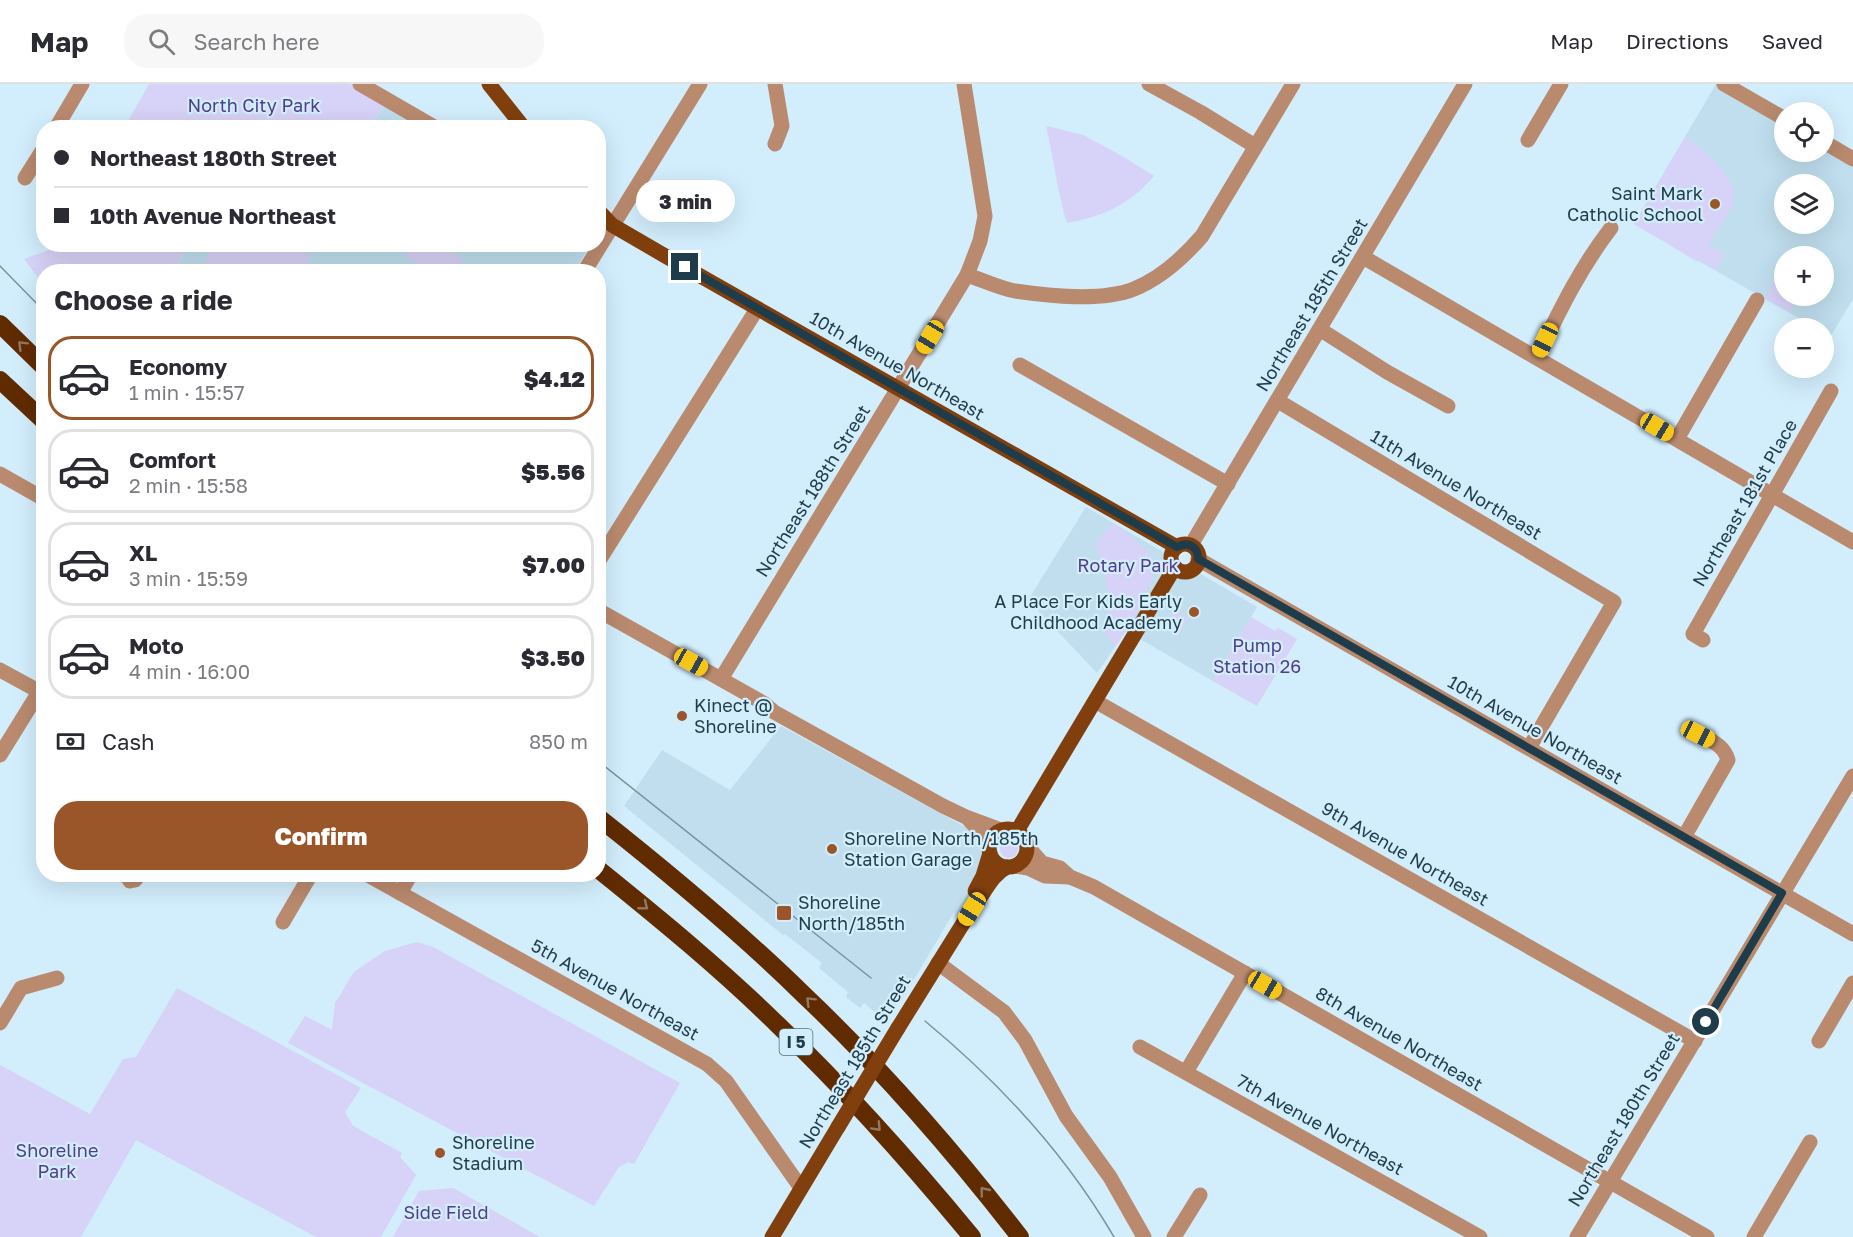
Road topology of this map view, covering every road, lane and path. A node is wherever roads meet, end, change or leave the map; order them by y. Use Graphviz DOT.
graph roads {
  1 [pos="82,84"];
  2 [pos="360,84"];
  3 [pos="489,84"];
  4 [pos="700,84"];
  5 [pos="775,84"];
  6 [pos="964,84"];
  7 [pos="1149,84"];
  8 [pos="1293,84"];
  9 [pos="1465,84"];
  10 [pos="1561,84"];
  11 [pos="1724,84"];
  12 [pos="1774,113"];
  13 [pos="61,120"];
  14 [pos="422,120"];
  15 [pos="518,120"];
  16 [pos="1528,140"];
  17 [pos="775,144"];
  18 [pos="1255,146"];
  19 [pos="1834,148"];
  20 [pos="1853,159"];
  21 [pos="36,161"];
  22 [pos="25,178"];
  23 [pos="606,220"];
  24 [pos="606,222"];
  25 [pos="1611,228"];
  26 [pos="1364,257"];
  27 [pos="967,275"];
  28 [pos="1757,300"];
  29 [pos="757,309"];
  30 [pos="0,324"];
  31 [pos="1321,330"];
  32 [pos="1538,357"];
  33 [pos="36,359"];
  34 [pos="1020,365"];
  35 [pos="0,380"];
  36 [pos="899,389"];
  37 [pos="1831,391"];
  38 [pos="1278,401"];
  39 [pos="1448,405"];
  40 [pos="36,414"];
  41 [pos="1677,439"];
  42 [pos="0,474"];
  43 [pos="1228,484"];
  44 [pos="36,495"];
  45 [pos="1772,495"];
  46 [pos="1853,542"];
  47 [pos="1184,546"];
  48 [pos="606,549"];
  49 [pos="1198,559"];
  50 [pos="1175,567"];
  51 [pos="606,614"];
  52 [pos="1698,637"];
  53 [pos="0,670"];
  54 [pos="721,679"];
  55 [pos="36,690"];
  56 [pos="36,701"];
  57 [pos="1095,701"];
  58 [pos="1698,734"];
  59 [pos="1529,748"];
  60 [pos="0,755"];
  61 [pos="1853,776"];
  62 [pos="966,817"];
  63 [pos="606,824"];
  64 [pos="1001,830"];
  65 [pos="1017,831"];
  66 [pos="1684,837"];
  67 [pos="1027,846"];
  68 [pos="990,851"];
  69 [pos="1011,866"];
  70 [pos="606,876"];
  71 [pos="1070,877"];
  72 [pos="306,882"];
  73 [pos="380,882"];
  74 [pos="406,882"];
  75 [pos="400,893"];
  76 [pos="1782,893"];
  77 [pos="972,909"];
  78 [pos="283,922"];
  79 [pos="1853,934"];
  80 [pos="938,963"];
  81 [pos="1245,973"];
  82 [pos="57,978"];
  83 [pos="1853,983"];
  84 [pos="0,1023"];
  85 [pos="1695,1041"];
  86 [pos="1819,1041"];
  87 [pos="1140,1047"];
  88 [pos="1186,1072"];
  89 [pos="1810,1142"];
  90 [pos="1609,1183"];
  91 [pos="801,1188"];
  92 [pos="1200,1195"];
  93 [pos="772,1237"];
  94 [pos="972,1237"];
  95 [pos="1020,1237"];
  96 [pos="1144,1237"];
  97 [pos="1174,1237"];
  98 [pos="1480,1237"];
  99 [pos="1577,1237"];
  100 [pos="1707,1237"];
  101 [pos="1754,1237"];
  1 -- 13 [label="street"];
  2 -- 14 [label="street"];
  3 -- 15 [label="main road"];
  4 -- 23 [label="street"];
  5 -- 17 [label="street"];
  6 -- 27 [label="street, Northeast 188th Street"];
  7 -- 18 [label="street"];
  8 -- 18 [label="street"];
  9 -- 26 [label="street, Northeast 185th Street"];
  10 -- 16 [label="street"];
  11 -- 12 [label="street"];
  18 -- 27 [label="street"];
  19 -- 20 [label="street"];
  21 -- 22 [label="street"];
  24 -- 29 [label="main road, 10th Avenue Northeast"];
  25 -- 32 [label="street"];
  26 -- 31 [label="street, Northeast 185th Street"];
  26 -- 32 [label="street"];
  27 -- 36 [label="street, Northeast 188th Street"];
  28 -- 41 [label="street"];
  29 -- 36 [label="main road, 10th Avenue Northeast"];
  29 -- 48 [label="street"];
  33 -- 30 [label="highway, one-way"];
  31 -- 38 [label="street, Northeast 185th Street"];
  31 -- 39 [label="street"];
  32 -- 41 [label="street"];
  34 -- 43 [label="street"];
  35 -- 40 [label="highway"];
  36 -- 47 [label="main road, 10th Avenue Northeast"];
  36 -- 54 [label="street, Northeast 188th Street"];
  37 -- 45 [label="street, Northeast 181st Place"];
  38 -- 43 [label="street, Northeast 185th Street"];
  38 -- 59 [label="street, 11th Avenue Northeast"];
  41 -- 45 [label="street"];
  42 -- 44 [label="street"];
  43 -- 47 [label="street, Northeast 185th Street"];
  45 -- 46 [label="street"];
  45 -- 52 [label="street, Northeast 181st Place"];
  47 -- 49 [label="main road"];
  47 -- 50 [label="main road"];
  49 -- 50 [label="main road"];
  49 -- 59 [label="street, 10th Avenue Northeast"];
  50 -- 57 [label="main road"];
  51 -- 54 [label="street"];
  53 -- 55 [label="street"];
  54 -- 62 [label="street"];
  56 -- 60 [label="street"];
  57 -- 65 [label="main road"];
  57 -- 85 [label="street, 9th Avenue Northeast"];
  58 -- 66 [label="street"];
  59 -- 66 [label="street, 10th Avenue Northeast"];
  61 -- 76 [label="street, Northeast 180th Street"];
  62 -- 64 [label="street"];
  62 -- 68 [label="street"];
  95 -- 63 [label="highway, I 5, one-way"];
  64 -- 65 [label="main road"];
  64 -- 68 [label="main road"];
  65 -- 67 [label="main road"];
  66 -- 76 [label="street, 10th Avenue Northeast"];
  67 -- 69 [label="main road"];
  67 -- 71 [label="street, 8th Avenue Northeast"];
  68 -- 69 [label="main road"];
  68 -- 77 [label="main road, Northeast 185th Street"];
  69 -- 71 [label="street, 8th Avenue Northeast"];
  69 -- 77 [label="main road, Northeast 185th Street"];
  70 -- 94 [label="highway, I 5, one-way"];
  71 -- 81 [label="street, 8th Avenue Northeast"];
  72 -- 78 [label="street"];
  73 -- 75 [label="street, 5th Avenue Northeast"];
  74 -- 75 [label="street"];
  75 -- 91 [label="street, 5th Avenue Northeast"];
  76 -- 79 [label="street, 10th Avenue Northeast"];
  76 -- 85 [label="street, Northeast 180th Street"];
  77 -- 80 [label="main road, Northeast 185th Street"];
  80 -- 91 [label="main road, Northeast 185th Street, bridge"];
  80 -- 96 [label="street"];
  81 -- 88 [label="street"];
  81 -- 90 [label="street, 8th Avenue Northeast"];
  82 -- 84 [label="street"];
  83 -- 86 [label="street"];
  85 -- 90 [label="street, Northeast 180th Street"];
  87 -- 88 [label="street, 7th Avenue Northeast"];
  88 -- 98 [label="street, 7th Avenue Northeast"];
  89 -- 101 [label="street"];
  90 -- 99 [label="street, Northeast 180th Street"];
  90 -- 100 [label="street, 8th Avenue Northeast"];
  91 -- 93 [label="main road, Northeast 185th Street"];
  92 -- 97 [label="street"];
}
